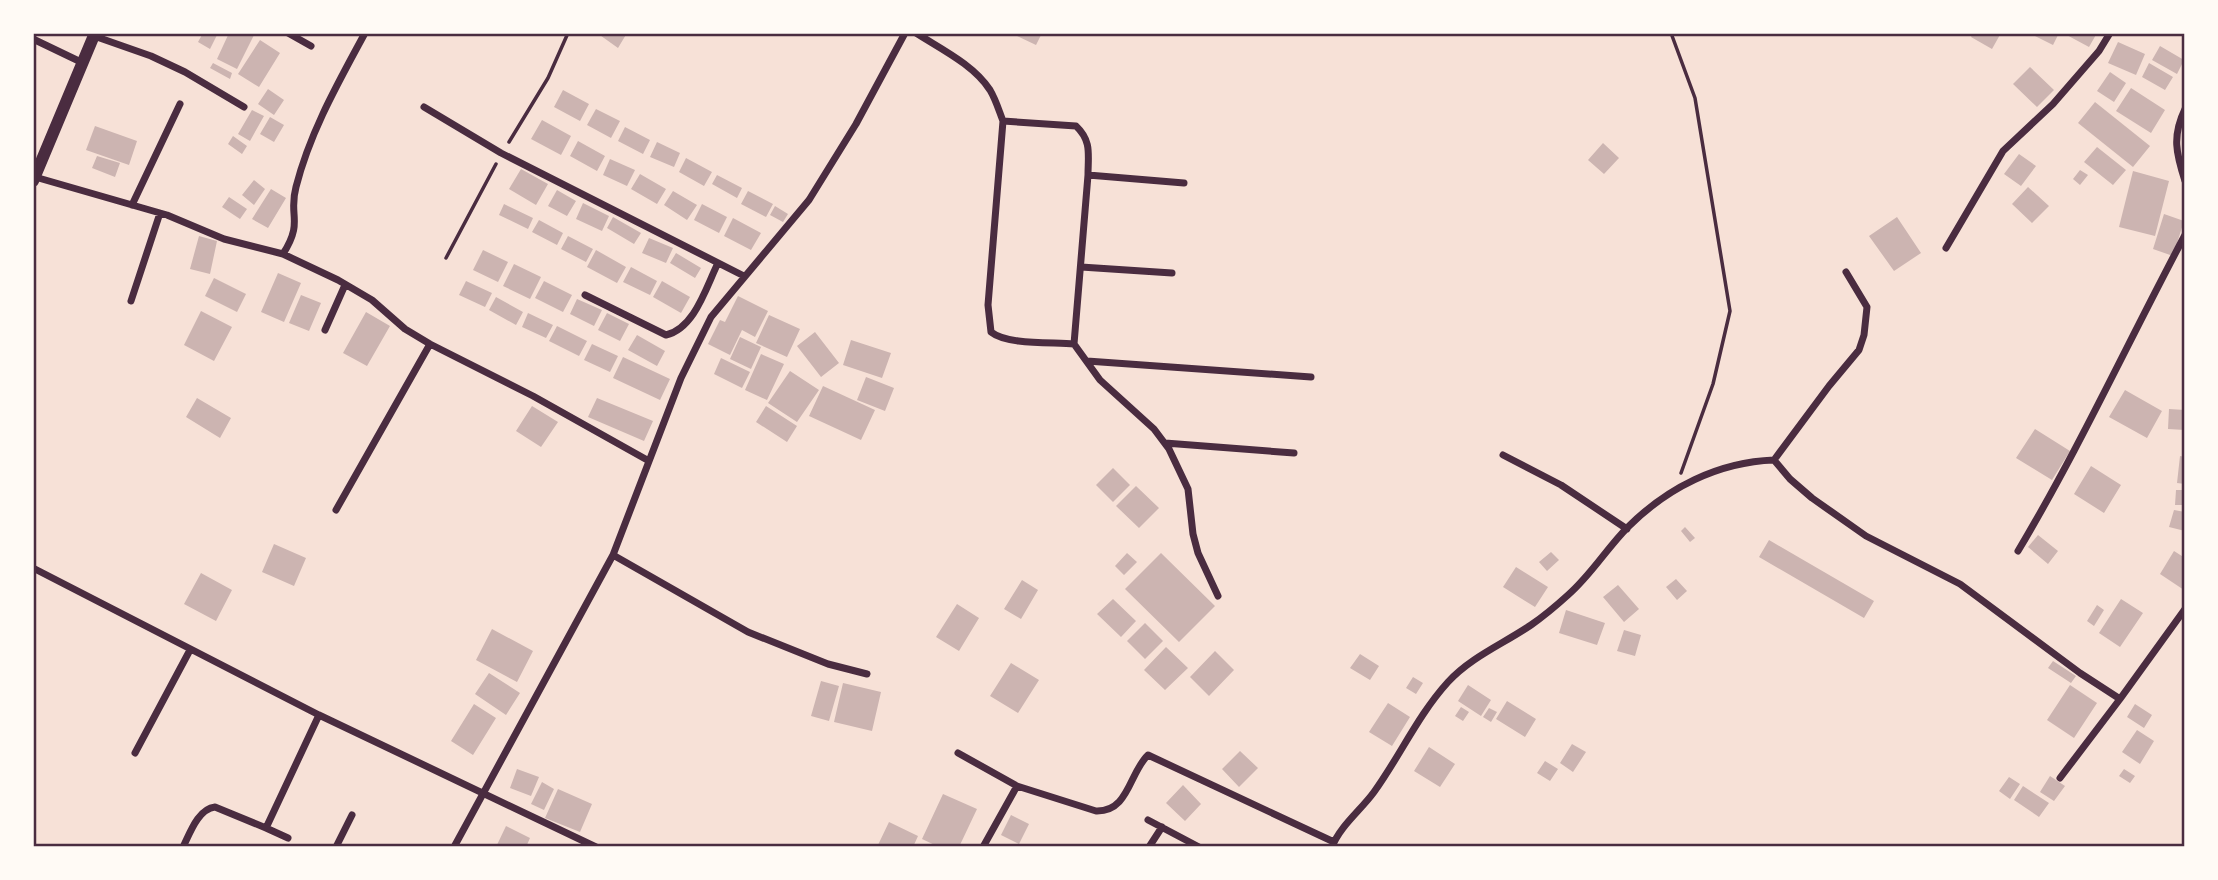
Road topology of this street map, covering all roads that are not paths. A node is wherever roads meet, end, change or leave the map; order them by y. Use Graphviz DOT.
graph roads {
  1 [pos="288,33"];
  2 [pos="365,33"];
  3 [pos="905,33"];
  4 [pos="916,33"];
  5 [pos="2110,33"];
  6 [pos="94,34"];
  7 [pos="33,39"];
  8 [pos="312,46"];
  9 [pos="83,63"];
  10 [pos="180,104"];
  11 [pos="244,107"];
  12 [pos="424,107"];
  13 [pos="2185,109"];
  14 [pos="1003,121"];
  15 [pos="1088,175"];
  16 [pos="34,179"];
  17 [pos="2185,181"];
  18 [pos="1184,183"];
  19 [pos="132,205"];
  20 [pos="160,213"];
  21 [pos="2185,235"];
  22 [pos="1946,248"];
  23 [pos="283,254"];
  24 [pos="718,263"];
  25 [pos="1081,267"];
  26 [pos="1846,272"];
  27 [pos="1172,273"];
  28 [pos="744,276"];
  29 [pos="345,285"];
  30 [pos="585,295"];
  31 [pos="131,301"];
  32 [pos="325,330"];
  33 [pos="1074,344"];
  34 [pos="430,345"];
  35 [pos="1087,361"];
  36 [pos="1311,377"];
  37 [pos="1165,443"];
  38 [pos="1294,453"];
  39 [pos="1503,456"];
  40 [pos="1774,460"];
  41 [pos="649,461"];
  42 [pos="336,510"];
  43 [pos="1627,529"];
  44 [pos="2018,551"];
  45 [pos="613,555"];
  46 [pos="33,568"];
  47 [pos="1218,596"];
  48 [pos="2185,609"];
  49 [pos="190,650"];
  50 [pos="867,674"];
  51 [pos="2120,699"];
  52 [pos="319,716"];
  53 [pos="135,753"];
  54 [pos="958,753"];
  55 [pos="2060,778"];
  56 [pos="1017,786"];
  57 [pos="483,795"];
  58 [pos="352,814"];
  59 [pos="1148,820"];
  60 [pos="1162,827"];
  61 [pos="266,828"];
  62 [pos="288,838"];
  63 [pos="1333,844"];
  64 [pos="183,847"];
  65 [pos="336,847"];
  66 [pos="454,847"];
  67 [pos="596,847"];
  68 [pos="983,847"];
  69 [pos="1149,847"];
  70 [pos="1199,847"];
  1 -- 8 [label="street"];
  2 -- 23 [label="street"];
  3 -- 28 [label="street"];
  4 -- 14 [label="street"];
  5 -- 22 [label="street"];
  6 -- 9 [label="street"];
  6 -- 11 [label="street"];
  7 -- 9 [label="street"];
  9 -- 16 [label="street"];
  10 -- 19 [label="street"];
  12 -- 24 [label="street"];
  13 -- 17 [label="street"];
  14 -- 15 [label="street"];
  14 -- 33 [label="street"];
  15 -- 18 [label="street"];
  15 -- 25 [label="street"];
  16 -- 19 [label="street"];
  19 -- 20 [label="street"];
  20 -- 23 [label="street"];
  20 -- 31 [label="street"];
  21 -- 44 [label="street"];
  23 -- 29 [label="street"];
  24 -- 28 [label="street"];
  24 -- 30 [label="street"];
  25 -- 27 [label="street"];
  25 -- 33 [label="street"];
  26 -- 40 [label="street"];
  28 -- 41 [label="street"];
  29 -- 32 [label="street"];
  29 -- 34 [label="street"];
  33 -- 35 [label="street"];
  34 -- 41 [label="street"];
  34 -- 42 [label="street"];
  35 -- 36 [label="street"];
  35 -- 37 [label="street"];
  37 -- 38 [label="street"];
  37 -- 47 [label="street"];
  39 -- 43 [label="street"];
  40 -- 43 [label="street"];
  40 -- 51 [label="street"];
  41 -- 45 [label="street"];
  43 -- 63 [label="street"];
  45 -- 50 [label="street"];
  45 -- 57 [label="street"];
  46 -- 49 [label="street"];
  48 -- 51 [label="street"];
  49 -- 52 [label="street"];
  49 -- 53 [label="street"];
  51 -- 55 [label="street"];
  52 -- 57 [label="street"];
  52 -- 61 [label="street"];
  54 -- 56 [label="street"];
  56 -- 63 [label="street"];
  56 -- 68 [label="street"];
  57 -- 66 [label="street"];
  57 -- 67 [label="street"];
  58 -- 65 [label="street"];
  59 -- 60 [label="street"];
  60 -- 69 [label="street"];
  60 -- 70 [label="street"];
  61 -- 62 [label="street"];
  61 -- 64 [label="street"];
}
